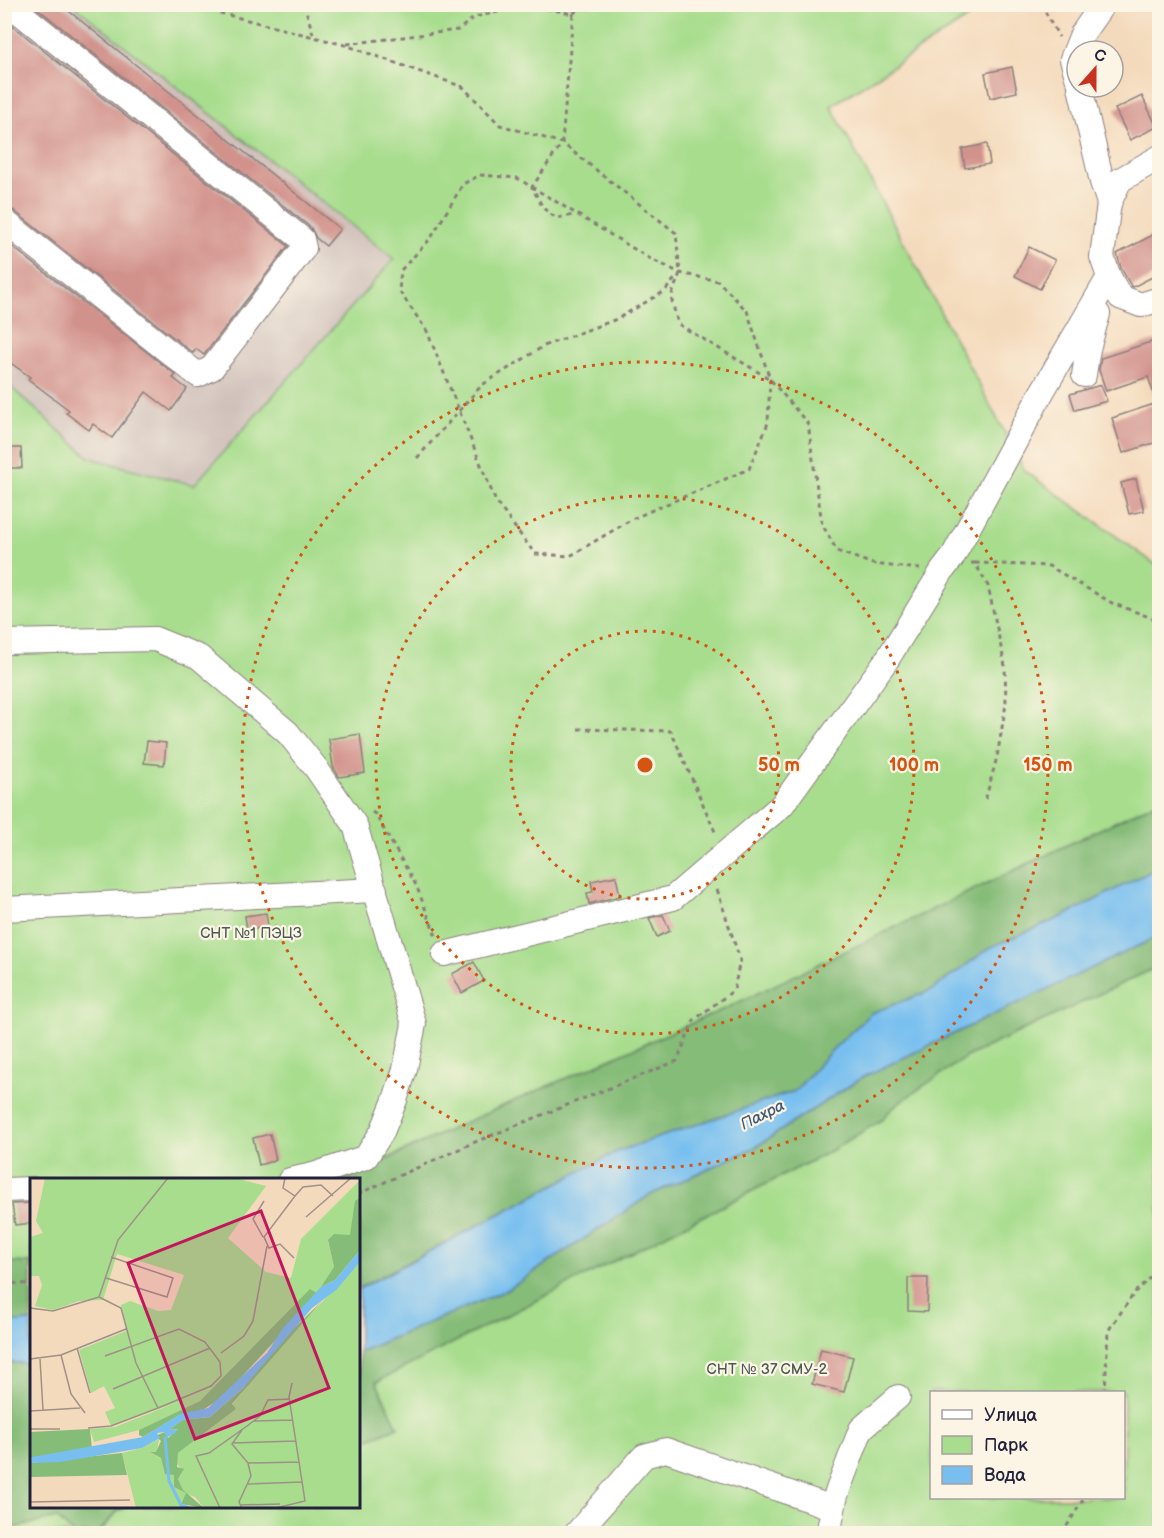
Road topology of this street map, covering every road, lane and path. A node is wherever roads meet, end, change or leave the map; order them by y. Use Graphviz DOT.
graph roads {
  1 [pos="9,4"];
  2 [pos="185,4"];
  3 [pos="304,4"];
  4 [pos="583,4"];
  5 [pos="1041,4"];
  6 [pos="1103,4"];
  7 [pos="573,14"];
  8 [pos="314,37"];
  9 [pos="1081,39"];
  10 [pos="345,45"];
  11 [pos="1065,51"];
  12 [pos="1084,99"];
  13 [pos="562,143"];
  14 [pos="1160,157"];
  15 [pos="532,187"];
  16 [pos="1109,203"];
  17 [pos="575,215"];
  18 [pos="4,220"];
  19 [pos="680,273"];
  20 [pos="1109,277"];
  21 [pos="1160,299"];
  22 [pos="1084,375"];
  23 [pos="770,379"];
  24 [pos="460,411"];
  25 [pos="417,458"];
  26 [pos="956,564"];
  27 [pos="1160,621"];
  28 [pos="4,642"];
  29 [pos="578,729"];
  30 [pos="985,801"];
  31 [pos="349,814"];
  32 [pos="718,861"];
  33 [pos="375,890"];
  34 [pos="4,909"];
  35 [pos="444,954"];
  36 [pos="296,1178"];
  37 [pos="30,1189"];
  38 [pos="4,1190"];
  39 [pos="360,1193"];
  40 [pos="1160,1268"];
  41 [pos="4,1283"];
  42 [pos="30,1284"];
  43 [pos="1105,1391"];
  44 [pos="898,1398"];
  45 [pos="1083,1499"];
  46 [pos="833,1508"];
  47 [pos="576,1533"];
  48 [pos="828,1533"];
  49 [pos="1062,1533"];
  1 -- 18 [label="street"];
  2 -- 8 [label="path"];
  3 -- 8 [label="path"];
  4 -- 7 [label="path"];
  5 -- 11 [label="path"];
  6 -- 9 [label="street"];
  7 -- 10 [label="path"];
  7 -- 13 [label="path"];
  8 -- 10 [label="path"];
  10 -- 13 [label="path"];
  12 -- 16 [label="street"];
  13 -- 15 [label="path"];
  13 -- 19 [label="path"];
  14 -- 16 [label="street"];
  15 -- 17 [label="path"];
  15 -- 17 [label="path"];
  15 -- 24 [label="path"];
  16 -- 20 [label="street"];
  17 -- 19 [label="path"];
  19 -- 23 [label="path"];
  19 -- 23 [label="path"];
  19 -- 24 [label="path"];
  20 -- 21 [label="street"];
  20 -- 22 [label="street"];
  20 -- 26 [label="street"];
  23 -- 24 [label="path"];
  23 -- 26 [label="path"];
  24 -- 25 [label="path"];
  26 -- 27 [label="path"];
  26 -- 30 [label="path"];
  26 -- 32 [label="street"];
  28 -- 31 [label="street"];
  29 -- 32 [label="path"];
  31 -- 33 [label="street"];
  31 -- 35 [label="path"];
  32 -- 35 [label="street"];
  32 -- 39 [label="path"];
  33 -- 34 [label="street"];
  33 -- 36 [label="street"];
  37 -- 38 [label="street"];
  40 -- 43 [label="path"];
  41 -- 42 [label="path"];
  44 -- 46 [label="street"];
  45 -- 49 [label="path"];
  46 -- 47 [label="street"];
  46 -- 48 [label="street"];
}
